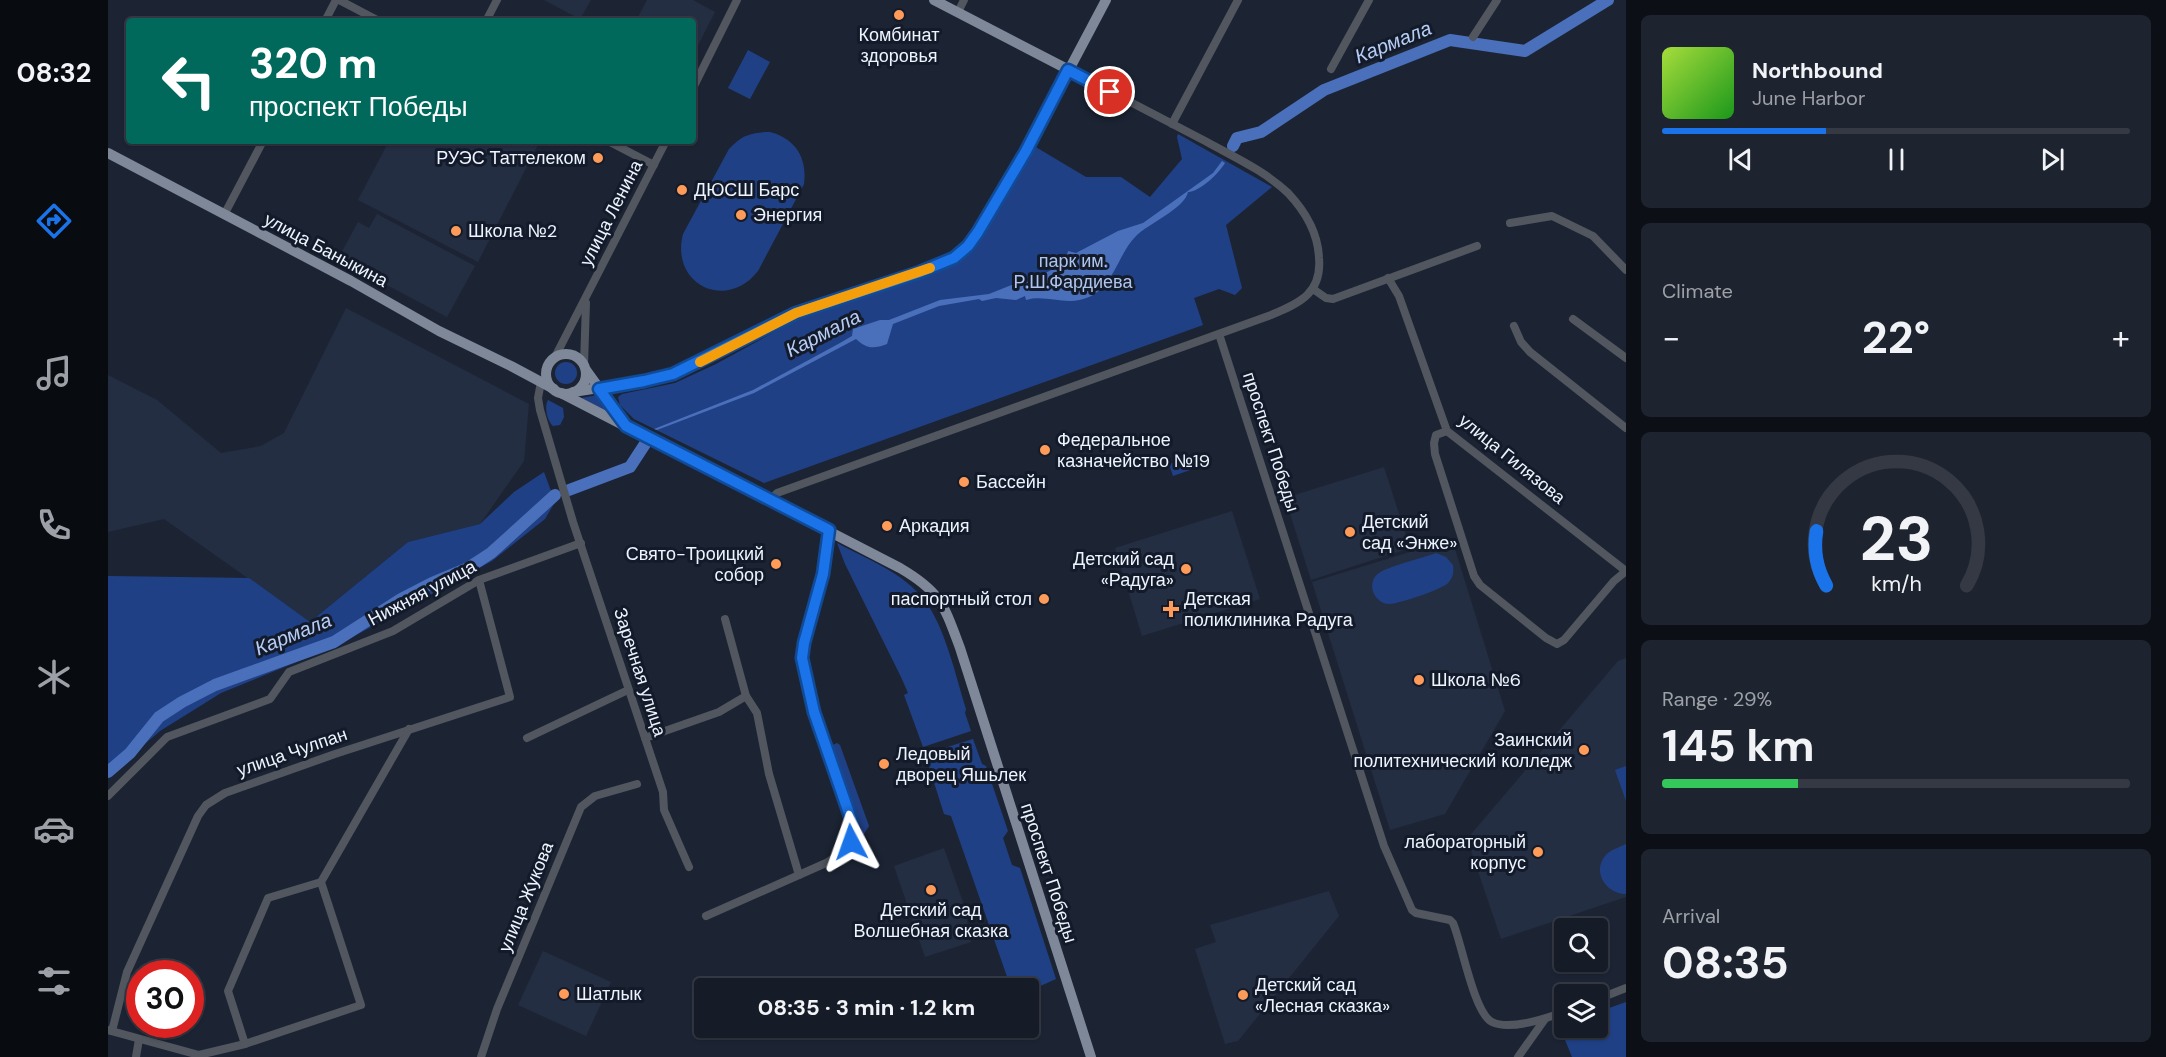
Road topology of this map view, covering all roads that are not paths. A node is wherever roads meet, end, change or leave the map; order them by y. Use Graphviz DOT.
graph roads {
  1 [pos="338,0"];
  2 [pos="496,0"];
  3 [pos="737,0"];
  4 [pos="934,0"];
  5 [pos="964,0"];
  6 [pos="1106,0"];
  7 [pos="1238,0"];
  8 [pos="1368,0"];
  9 [pos="1497,0"];
  10 [pos="958,12"];
  11 [pos="328,18"];
  12 [pos="373,18"];
  13 [pos="487,18"];
  14 [pos="1473,38"];
  15 [pos="1331,69"];
  16 [pos="1068,70"];
  17 [pos="696,82"];
  18 [pos="1172,124"];
  19 [pos="261,144"];
  20 [pos="614,144"];
  21 [pos="664,144"];
  22 [pos="108,153"];
  23 [pos="654,165"];
  24 [pos="224,214"];
  25 [pos="1510,223"];
  26 [pos="1477,246"];
  27 [pos="1626,270"];
  28 [pos="1388,278"];
  29 [pos="1312,289"];
  30 [pos="586,300"];
  31 [pos="1573,319"];
  32 [pos="1514,326"];
  33 [pos="1219,334"];
  34 [pos="555,357"];
  35 [pos="1626,358"];
  36 [pos="584,367"];
  37 [pos="547,371"];
  38 [pos="528,375"];
  39 [pos="541,382"];
  40 [pos="599,389"];
  41 [pos="557,391"];
  42 [pos="573,392"];
  43 [pos="626,426"];
  44 [pos="1626,428"];
  45 [pos="1447,431"];
  46 [pos="770,500"];
  47 [pos="829,530"];
  48 [pos="581,543"];
  49 [pos="1626,571"];
  50 [pos="479,580"];
  51 [pos="725,619"];
  52 [pos="628,690"];
  53 [pos="746,696"];
  54 [pos="409,729"];
  55 [pos="527,738"];
  56 [pos="645,738"];
  57 [pos="637,784"];
  58 [pos="108,796"];
  59 [pos="689,867"];
  60 [pos="799,875"];
  61 [pos="321,882"];
  62 [pos="706,916"];
  63 [pos="1626,988"];
  64 [pos="1608,995"];
  65 [pos="1554,1016"];
  66 [pos="1545,1019"];
  67 [pos="110,1030"];
  68 [pos="139,1039"];
  69 [pos="245,1044"];
  70 [pos="136,1057"];
  71 [pos="481,1057"];
  72 [pos="1091,1057"];
  73 [pos="1518,1057"];
  1 -- 11 [label="street"];
  1 -- 12 [label="street"];
  2 -- 13 [label="street"];
  3 -- 17 [label="street"];
  4 -- 10 [label="main road"];
  5 -- 10 [label="street"];
  6 -- 16 [label="main road"];
  7 -- 18 [label="street"];
  8 -- 15 [label="street"];
  9 -- 14 [label="street"];
  10 -- 16 [label="main road"];
  16 -- 18 [label="street"];
  16 -- 40 [label="main road"];
  18 -- 29 [label="street"];
  19 -- 24 [label="street"];
  20 -- 23 [label="street"];
  21 -- 23 [label="street, улица Ленина"];
  22 -- 24 [label="main road, улица Баныкина"];
  23 -- 30 [label="street, улица Ленина"];
  24 -- 38 [label="main road, улица Баныкина"];
  25 -- 27 [label="street"];
  26 -- 28 [label="street"];
  28 -- 29 [label="street"];
  28 -- 45 [label="street, улица Гилязова"];
  29 -- 33 [label="street"];
  30 -- 34 [label="street, улица Ленина"];
  30 -- 36 [label="street"];
  31 -- 35 [label="street"];
  32 -- 44 [label="street"];
  33 -- 46 [label="street"];
  33 -- 66 [label="street, проспект Победы"];
  34 -- 36 [label="main road"];
  34 -- 37 [label="main road"];
  36 -- 40 [label="main road"];
  36 -- 42 [label="main road"];
  37 -- 38 [label="main road"];
  37 -- 41 [label="main road"];
  38 -- 39 [label="main road, улица Баныкина"];
  39 -- 41 [label="main road, проспект Победы"];
  39 -- 48 [label="street, Заречная улица"];
  40 -- 42 [label="main road"];
  40 -- 43 [label="main road"];
  41 -- 42 [label="main road"];
  41 -- 43 [label="main road, проспект Победы"];
  43 -- 46 [label="main road, проспект Победы"];
  45 -- 49 [label="street, улица Гилязова"];
  45 -- 49 [label="street"];
  46 -- 47 [label="main road, проспект Победы"];
  47 -- 60 [label="street"];
  47 -- 72 [label="main road, проспект Победы"];
  48 -- 50 [label="street, Нижняя улица"];
  48 -- 52 [label="street, Заречная улица"];
  50 -- 54 [label="street, улица Чулпан"];
  50 -- 58 [label="street, Нижняя улица"];
  51 -- 53 [label="street"];
  52 -- 55 [label="street"];
  52 -- 56 [label="street, Заречная улица"];
  53 -- 56 [label="street"];
  53 -- 60 [label="street"];
  54 -- 61 [label="street"];
  54 -- 67 [label="street, улица Чулпан"];
  56 -- 59 [label="street, Заречная улица"];
  57 -- 71 [label="street, улица Жукова"];
  60 -- 62 [label="street"];
  61 -- 69 [label="street"];
  61 -- 69 [label="street"];
  63 -- 64 [label="street"];
  65 -- 66 [label="street"];
  66 -- 73 [label="street"];
  67 -- 68 [label="street"];
  68 -- 69 [label="street"];
  68 -- 70 [label="street"];
}
